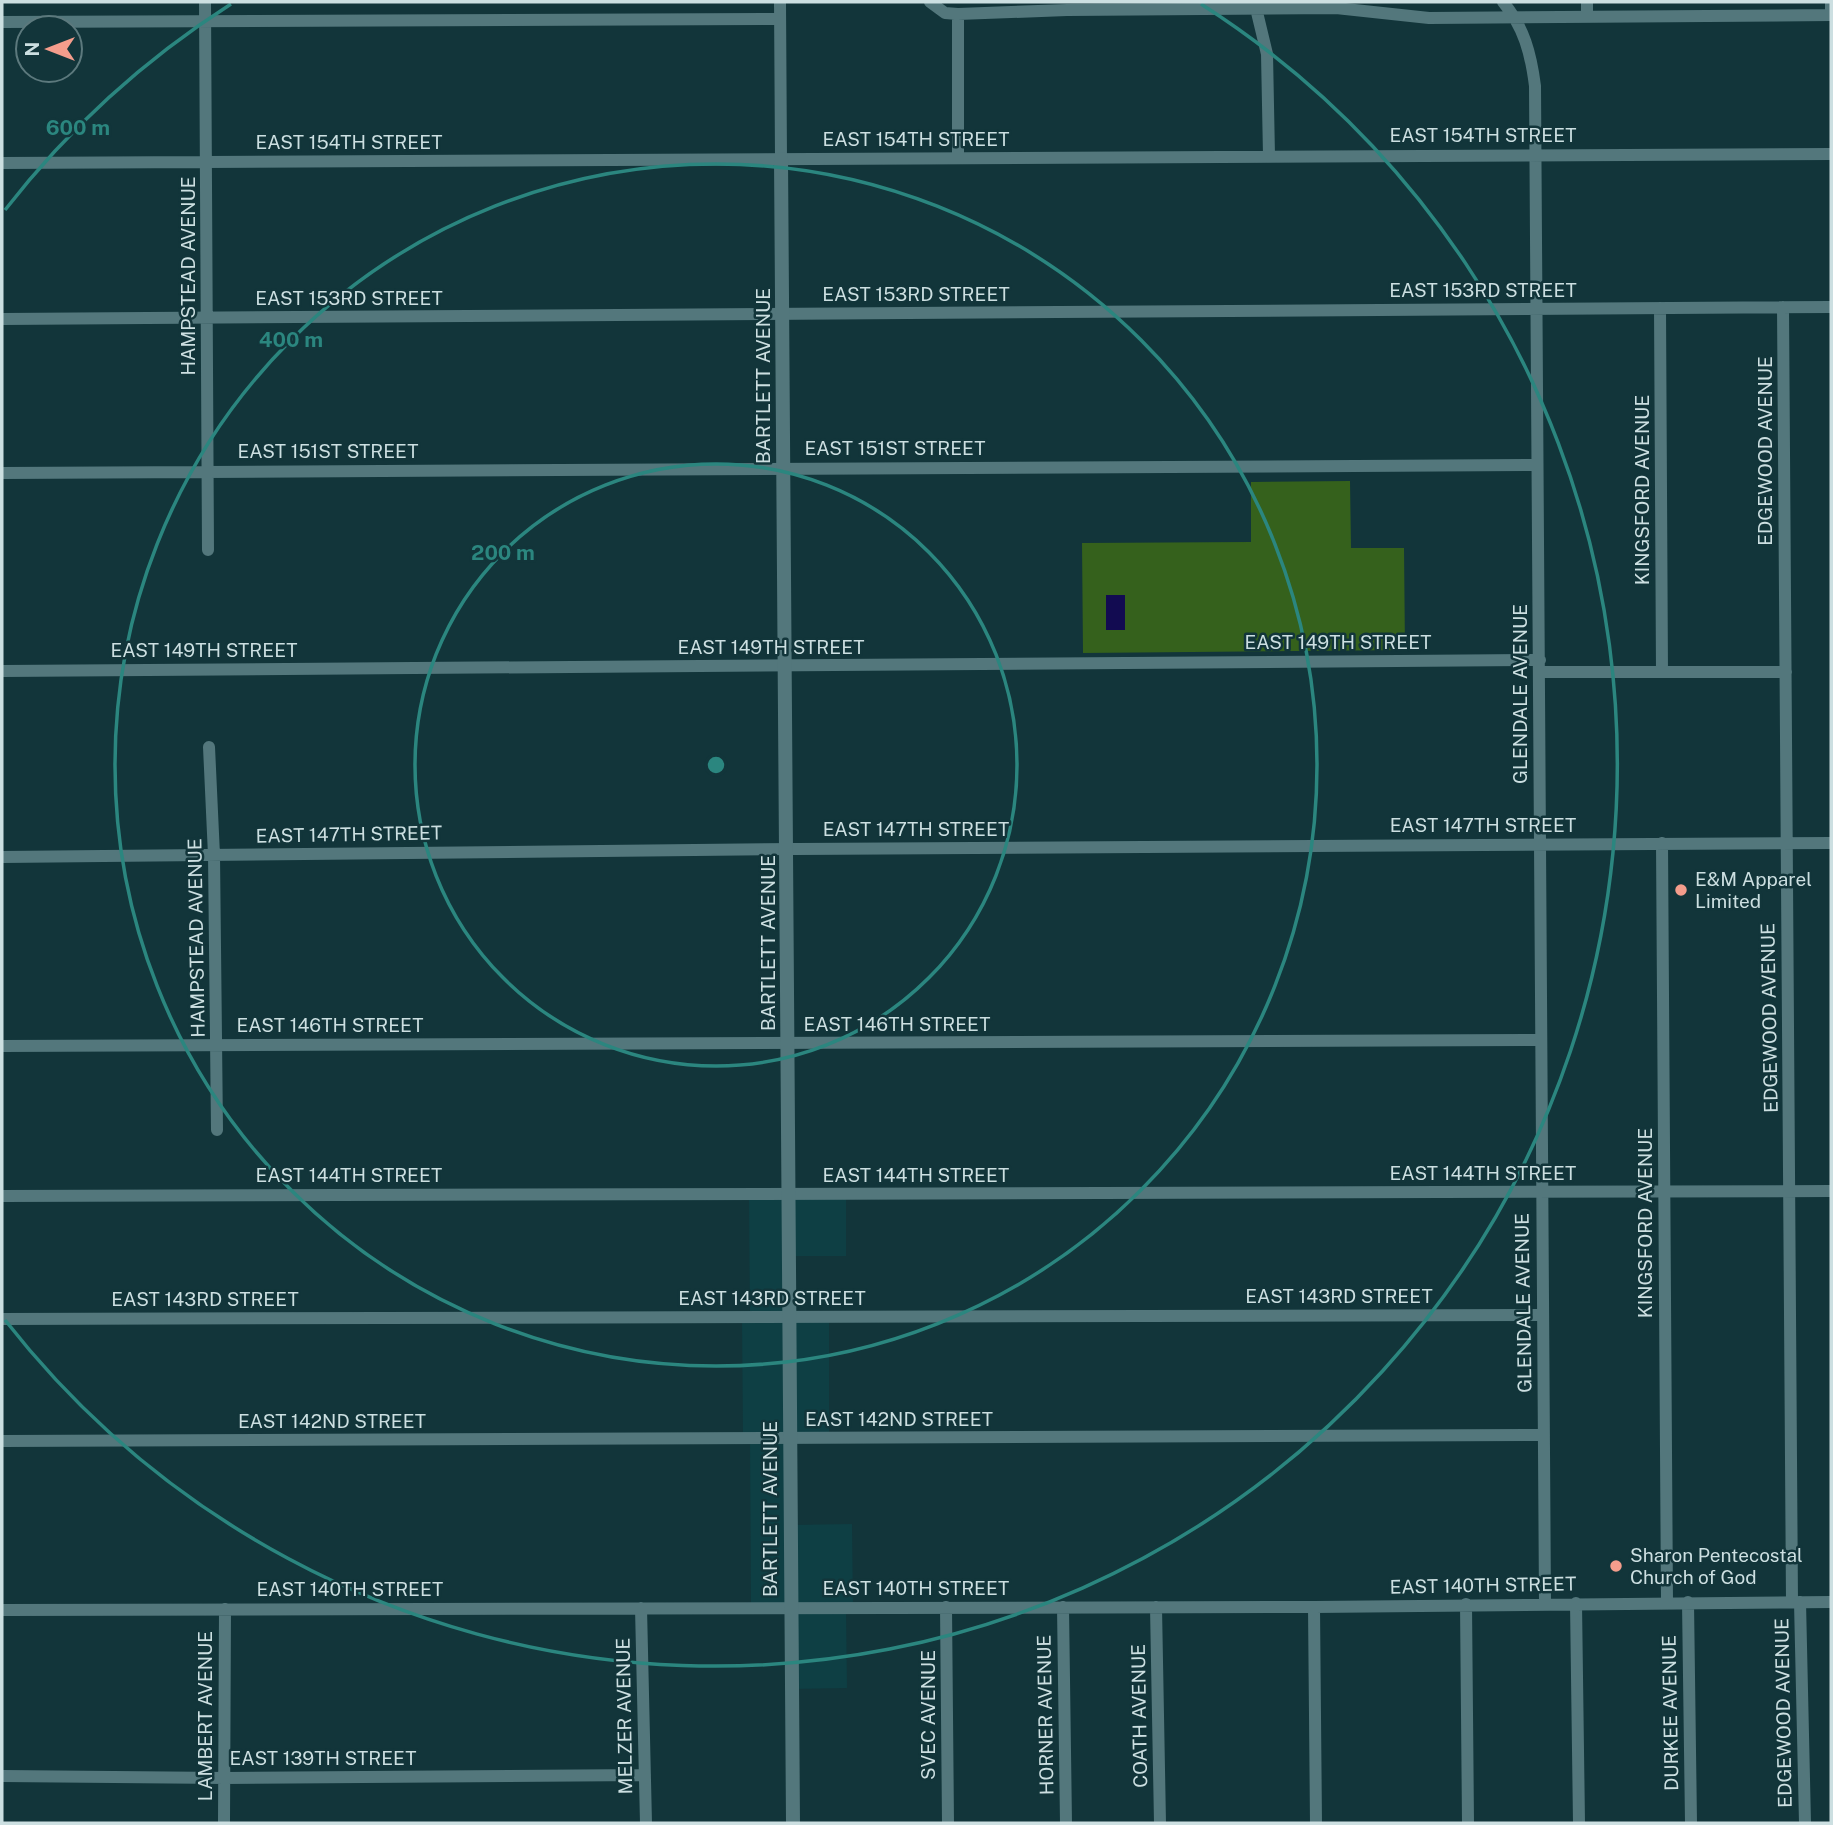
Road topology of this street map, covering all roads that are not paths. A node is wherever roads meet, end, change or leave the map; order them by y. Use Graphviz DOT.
graph roads {
  1 [pos="205,2"];
  2 [pos="780,2"];
  3 [pos="930,2"];
  4 [pos="1503,2"];
  5 [pos="1587,2"];
  6 [pos="1831,2"];
  7 [pos="1255,5"];
  8 [pos="1336,5"];
  9 [pos="1067,6"];
  10 [pos="1712,8"];
  11 [pos="958,14"];
  12 [pos="1831,15"];
  13 [pos="1587,17"];
  14 [pos="1516,18"];
  15 [pos="780,19"];
  16 [pos="206,20"];
  17 [pos="2,22"];
  18 [pos="1534,154"];
  19 [pos="1831,154"];
  20 [pos="1269,156"];
  21 [pos="958,158"];
  22 [pos="781,159"];
  23 [pos="207,162"];
  24 [pos="2,163"];
  25 [pos="1783,307"];
  26 [pos="1831,307"];
  27 [pos="1536,308"];
  28 [pos="1660,308"];
  29 [pos="782,314"];
  30 [pos="207,318"];
  31 [pos="2,319"];
  32 [pos="1537,465"];
  33 [pos="783,467"];
  34 [pos="208,471"];
  35 [pos="2,473"];
  36 [pos="208,550"];
  37 [pos="785,666"];
  38 [pos="1540,666"];
  39 [pos="2,671"];
  40 [pos="1662,672"];
  41 [pos="1786,672"];
  42 [pos="209,747"];
  43 [pos="1662,843"];
  44 [pos="1786,843"];
  45 [pos="1831,843"];
  46 [pos="1539,844"];
  47 [pos="786,849"];
  48 [pos="214,855"];
  49 [pos="2,857"];
  50 [pos="1541,1040"];
  51 [pos="217,1044"];
  52 [pos="788,1044"];
  53 [pos="2,1046"];
  54 [pos="217,1130"];
  55 [pos="1665,1191"];
  56 [pos="1789,1191"];
  57 [pos="1831,1191"];
  58 [pos="1541,1192"];
  59 [pos="789,1194"];
  60 [pos="2,1196"];
  61 [pos="1543,1315"];
  62 [pos="790,1317"];
  63 [pos="2,1319"];
  64 [pos="1544,1435"];
  65 [pos="789,1438"];
  66 [pos="2,1441"];
  67 [pos="1667,1602"];
  68 [pos="1688,1602"];
  69 [pos="1796,1602"];
  70 [pos="1831,1602"];
  71 [pos="1466,1604"];
  72 [pos="1545,1604"];
  73 [pos="1576,1604"];
  74 [pos="946,1607"];
  75 [pos="1063,1607"];
  76 [pos="1156,1607"];
  77 [pos="1314,1607"];
  78 [pos="641,1608"];
  79 [pos="790,1608"];
  80 [pos="2,1609"];
  81 [pos="225,1609"];
  82 [pos="645,1774"];
  83 [pos="2,1776"];
  84 [pos="225,1778"];
  85 [pos="224,1823"];
  86 [pos="646,1823"];
  87 [pos="793,1823"];
  88 [pos="948,1823"];
  89 [pos="1066,1823"];
  90 [pos="1160,1823"];
  91 [pos="1316,1823"];
  92 [pos="1468,1823"];
  93 [pos="1579,1823"];
  94 [pos="1691,1823"];
  95 [pos="1805,1823"];
  1 -- 16 [label="street, HAMPSTEAD AVENUE"];
  2 -- 15 [label="street, BARTLETT AVENUE"];
  3 -- 11 [label="street"];
  4 -- 14 [label="street, GLENDALE AVENUE"];
  5 -- 13 [label="street"];
  6 -- 12 [label="street"];
  7 -- 8 [label="street"];
  7 -- 9 [label="street"];
  7 -- 20 [label="street"];
  8 -- 14 [label="street"];
  9 -- 11 [label="street"];
  10 -- 12 [label="street"];
  10 -- 13 [label="street"];
  11 -- 21 [label="street"];
  13 -- 14 [label="street"];
  14 -- 18 [label="street, GLENDALE AVENUE"];
  15 -- 16 [label="street"];
  15 -- 22 [label="street, BARTLETT AVENUE"];
  16 -- 17 [label="street"];
  16 -- 23 [label="street, HAMPSTEAD AVENUE"];
  18 -- 19 [label="street, EAST 154TH STREET"];
  18 -- 20 [label="street, EAST 154TH STREET"];
  18 -- 27 [label="street, GLENDALE AVENUE"];
  20 -- 21 [label="street, EAST 154TH STREET"];
  21 -- 22 [label="street, EAST 154TH STREET"];
  22 -- 23 [label="street, EAST 154TH STREET"];
  22 -- 29 [label="street, BARTLETT AVENUE"];
  23 -- 24 [label="street, EAST 154TH STREET"];
  23 -- 30 [label="street, HAMPSTEAD AVENUE"];
  25 -- 26 [label="street, EAST 153RD STREET"];
  25 -- 28 [label="street, EAST 153RD STREET"];
  25 -- 41 [label="street, EDGEWOOD AVENUE"];
  27 -- 28 [label="street, EAST 153RD STREET"];
  27 -- 29 [label="street, EAST 153RD STREET"];
  27 -- 32 [label="street, GLENDALE AVENUE"];
  28 -- 40 [label="street, KINGSFORD AVENUE"];
  29 -- 30 [label="street, EAST 153RD STREET"];
  29 -- 33 [label="street, BARTLETT AVENUE"];
  30 -- 31 [label="street, EAST 153RD STREET"];
  30 -- 34 [label="street, HAMPSTEAD AVENUE"];
  32 -- 33 [label="street, EAST 151ST STREET"];
  32 -- 38 [label="street, GLENDALE AVENUE"];
  33 -- 34 [label="street, EAST 151ST STREET"];
  33 -- 37 [label="street, BARTLETT AVENUE"];
  34 -- 35 [label="street, EAST 151ST STREET"];
  34 -- 36 [label="street, HAMPSTEAD AVENUE"];
  37 -- 38 [label="street, EAST 149TH STREET"];
  37 -- 39 [label="street, EAST 149TH STREET"];
  37 -- 47 [label="street, BARTLETT AVENUE"];
  38 -- 40 [label="street, EAST 149TH STREET"];
  38 -- 46 [label="street, GLENDALE AVENUE"];
  40 -- 41 [label="street, EAST 149TH STREET"];
  41 -- 44 [label="street, EDGEWOOD AVENUE"];
  42 -- 48 [label="street, HAMPSTEAD AVENUE"];
  43 -- 44 [label="street, EAST 147TH STREET"];
  43 -- 46 [label="street, EAST 147TH STREET"];
  43 -- 55 [label="street, KINGSFORD AVENUE"];
  44 -- 45 [label="street, EAST 147TH STREET"];
  44 -- 56 [label="street, EDGEWOOD AVENUE"];
  46 -- 47 [label="street, EAST 147TH STREET"];
  46 -- 50 [label="street, GLENDALE AVENUE"];
  47 -- 48 [label="street, EAST 147TH STREET"];
  47 -- 52 [label="street, BARTLETT AVENUE"];
  48 -- 49 [label="street, EAST 147TH STREET"];
  48 -- 51 [label="street, HAMPSTEAD AVENUE"];
  50 -- 52 [label="street, EAST 146TH STREET"];
  50 -- 58 [label="street, GLENDALE AVENUE"];
  51 -- 52 [label="street, EAST 146TH STREET"];
  51 -- 53 [label="street, EAST 146TH STREET"];
  51 -- 54 [label="street, HAMPSTEAD AVENUE"];
  52 -- 59 [label="street, BARTLETT AVENUE"];
  55 -- 56 [label="street, EAST 144TH STREET"];
  55 -- 58 [label="street, EAST 144TH STREET"];
  55 -- 67 [label="street, KINGSFORD AVENUE"];
  56 -- 57 [label="street, EAST 144TH STREET"];
  56 -- 69 [label="street, EDGEWOOD AVENUE"];
  58 -- 59 [label="street, EAST 144TH STREET"];
  58 -- 61 [label="street, GLENDALE AVENUE"];
  59 -- 60 [label="street, EAST 144TH STREET"];
  59 -- 62 [label="street, BARTLETT AVENUE"];
  61 -- 62 [label="street, EAST 143RD STREET"];
  61 -- 64 [label="street, GLENDALE AVENUE"];
  62 -- 63 [label="street, EAST 143RD STREET"];
  62 -- 65 [label="street, BARTLETT AVENUE"];
  64 -- 65 [label="street, EAST 142ND STREET"];
  64 -- 72 [label="street, GLENDALE AVENUE"];
  65 -- 66 [label="street, EAST 142ND STREET"];
  65 -- 79 [label="street, BARTLETT AVENUE"];
  67 -- 68 [label="street, EAST 140TH STREET"];
  67 -- 73 [label="street, EAST 140TH STREET"];
  68 -- 69 [label="street, EAST 140TH STREET"];
  68 -- 94 [label="street, DURKEE AVENUE"];
  69 -- 70 [label="street, EAST 140TH STREET"];
  69 -- 95 [label="street, EDGEWOOD AVENUE"];
  71 -- 72 [label="street, EAST 140TH STREET"];
  71 -- 77 [label="street, EAST 140TH STREET"];
  71 -- 92 [label="street"];
  72 -- 73 [label="street, EAST 140TH STREET"];
  73 -- 93 [label="street"];
  74 -- 75 [label="street, EAST 140TH STREET"];
  74 -- 79 [label="street, EAST 140TH STREET"];
  74 -- 88 [label="street, SVEC AVENUE"];
  75 -- 76 [label="street, EAST 140TH STREET"];
  75 -- 89 [label="street, HORNER AVENUE"];
  76 -- 77 [label="street, EAST 140TH STREET"];
  76 -- 90 [label="street, COATH AVENUE"];
  77 -- 91 [label="street"];
  78 -- 79 [label="street, EAST 140TH STREET"];
  78 -- 81 [label="street, EAST 140TH STREET"];
  78 -- 82 [label="street, MELZER AVENUE"];
  79 -- 87 [label="street, BARTLETT AVENUE"];
  80 -- 81 [label="street, EAST 140TH STREET"];
  81 -- 84 [label="street, LAMBERT AVENUE"];
  82 -- 84 [label="street, EAST 139TH STREET"];
  82 -- 86 [label="street, MELZER AVENUE"];
  83 -- 84 [label="street, EAST 139TH STREET"];
  84 -- 85 [label="street, LAMBERT AVENUE"];
}
